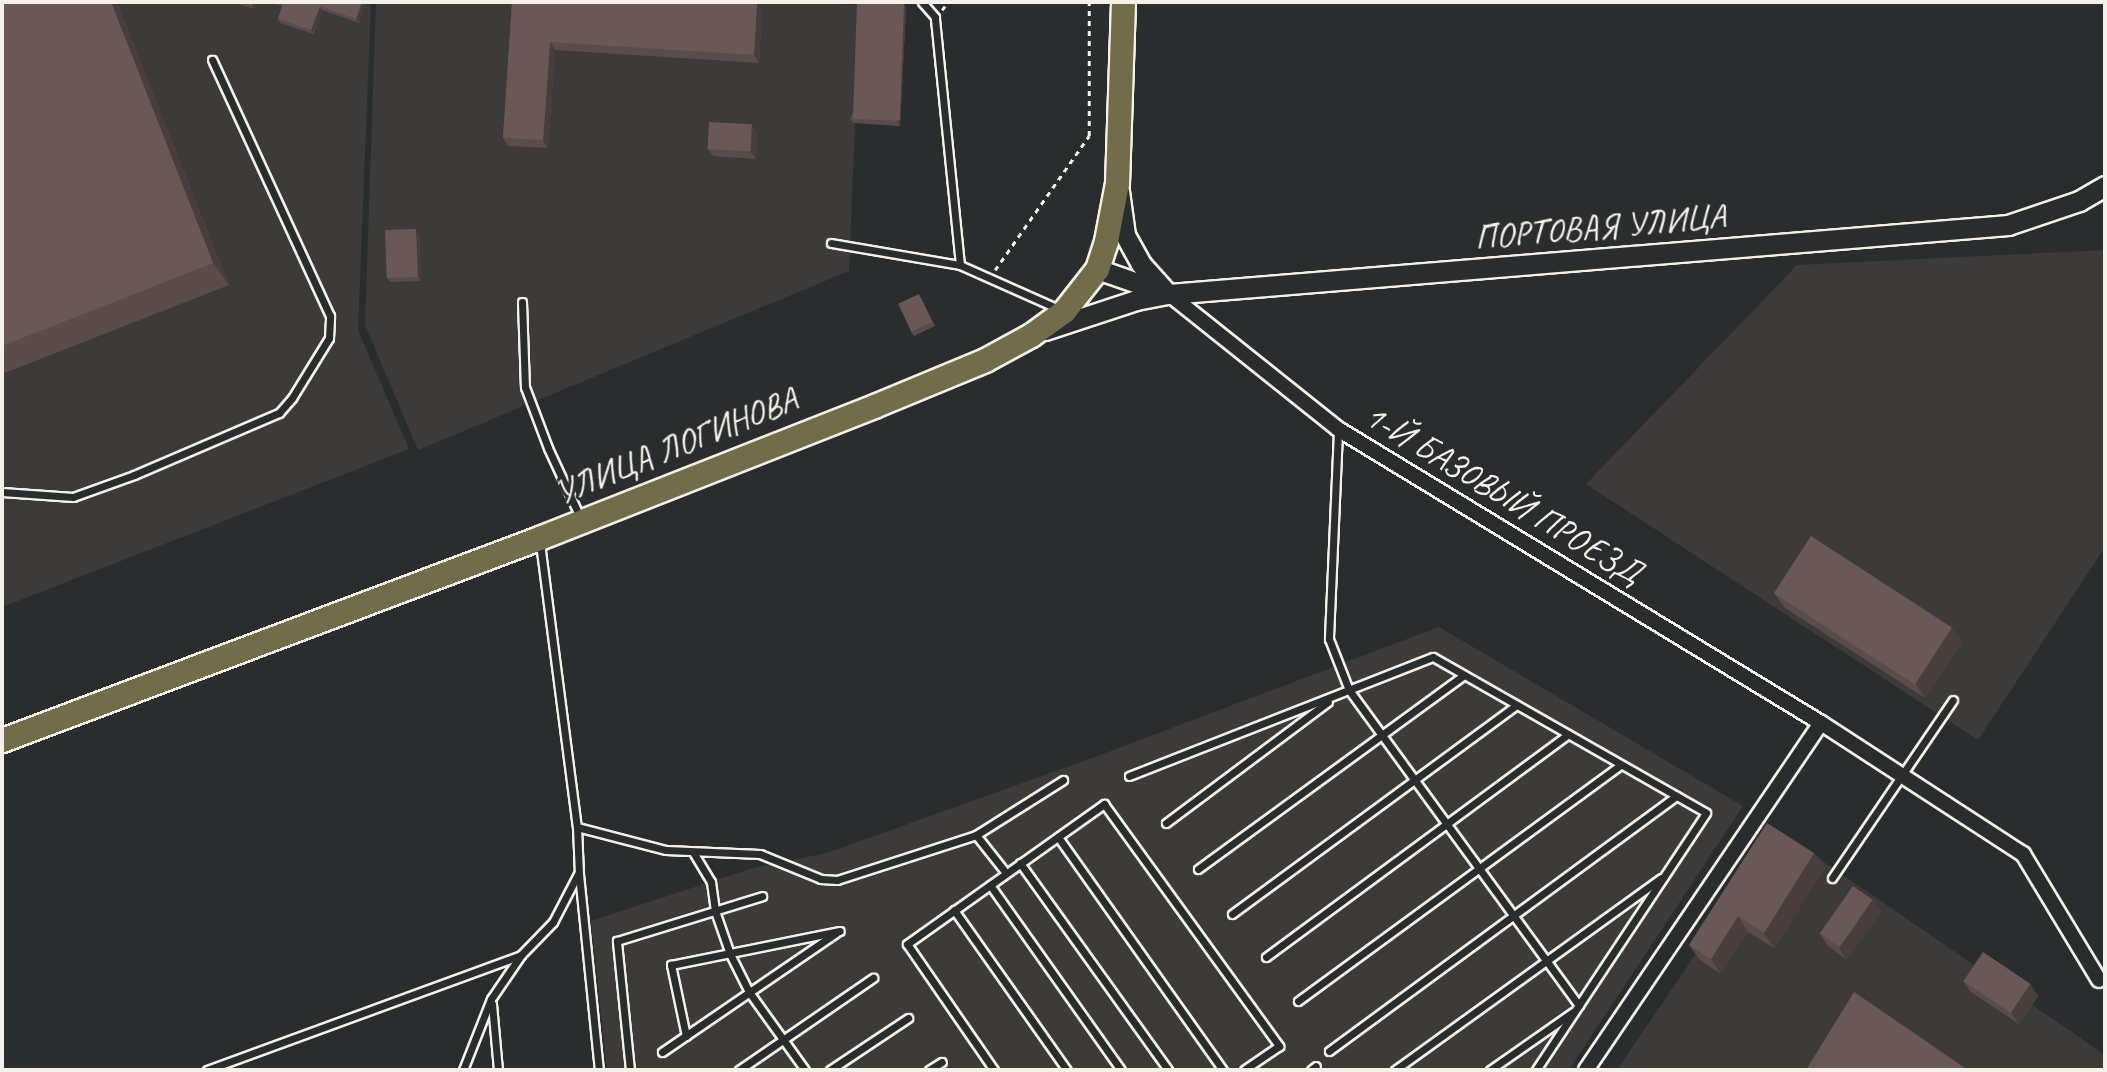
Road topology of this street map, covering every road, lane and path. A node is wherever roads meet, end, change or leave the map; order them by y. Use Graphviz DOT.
graph roads {
  1 [pos="922,2"];
  2 [pos="1089,2"];
  3 [pos="1123,2"];
  4 [pos="212,60"];
  5 [pos="1117,183"];
  6 [pos="2105,186"];
  7 [pos="831,243"];
  8 [pos="960,265"];
  9 [pos="1097,270"];
  10 [pos="989,278"];
  11 [pos="1168,294"];
  12 [pos="522,302"];
  13 [pos="1064,311"];
  14 [pos="1031,334"];
  15 [pos="1338,429"];
  16 [pos="2,492"];
  17 [pos="582,521"];
  18 [pos="539,538"];
  19 [pos="1464,675"];
  20 [pos="1349,690"];
  21 [pos="1337,695"];
  22 [pos="1953,700"];
  23 [pos="1516,705"];
  24 [pos="1821,723"];
  25 [pos="1568,734"];
  26 [pos="1382,735"];
  27 [pos="2,740"];
  28 [pos="1621,765"];
  29 [pos="1902,775"];
  30 [pos="1129,776"];
  31 [pos="1062,780"];
  32 [pos="1414,780"];
  33 [pos="1676,796"];
  34 [pos="1166,823"];
  35 [pos="1447,824"];
  36 [pos="577,827"];
  37 [pos="976,835"];
  38 [pos="1058,836"];
  39 [pos="693,852"];
  40 [pos="1020,863"];
  41 [pos="1198,869"];
  42 [pos="1479,869"];
  43 [pos="1006,873"];
  44 [pos="579,874"];
  45 [pos="1665,875"];
  46 [pos="1832,878"];
  47 [pos="990,885"];
  48 [pos="762,896"];
  49 [pos="954,910"];
  50 [pos="715,911"];
  51 [pos="1232,914"];
  52 [pos="1513,915"];
  53 [pos="730,954"];
  54 [pos="521,955"];
  55 [pos="1266,957"];
  56 [pos="1547,961"];
  57 [pos="873,978"];
  58 [pos="2099,980"];
  59 [pos="750,992"];
  60 [pos="491,999"];
  61 [pos="1298,1001"];
  62 [pos="1578,1007"];
  63 [pos="908,1018"];
  64 [pos="686,1035"];
  65 [pos="783,1040"];
  66 [pos="1329,1051"];
  67 [pos="662,1052"];
  68 [pos="942,1062"];
  69 [pos="207,1070"];
  70 [pos="463,1070"];
  71 [pos="498,1070"];
  72 [pos="599,1070"];
  73 [pos="629,1070"];
  74 [pos="739,1070"];
  75 [pos="805,1070"];
  76 [pos="830,1070"];
  77 [pos="929,1070"];
  78 [pos="994,1070"];
  79 [pos="1067,1070"];
  80 [pos="1121,1070"];
  81 [pos="1168,1070"];
  82 [pos="1223,1070"];
  83 [pos="1244,1070"];
  84 [pos="1395,1070"];
  85 [pos="1490,1070"];
  86 [pos="1536,1070"];
  87 [pos="1586,1070"];
  1 -- 8 [label="lane"];
  2 -- 10 [label="path"];
  3 -- 5 [label="main road, УЛИЦА ЛОГИНОВА"];
  4 -- 16 [label="lane"];
  5 -- 9 [label="main road, УЛИЦА ЛОГИНОВА"];
  5 -- 11 [label="street"];
  6 -- 11 [label="street, ПОРТОВАЯ УЛИЦА"];
  7 -- 8 [label="lane"];
  8 -- 10 [label="lane"];
  9 -- 11 [label="street, ПОРТОВАЯ УЛИЦА"];
  9 -- 13 [label="main road, УЛИЦА ЛОГИНОВА"];
  10 -- 13 [label="lane"];
  11 -- 14 [label="street"];
  11 -- 15 [label="street, 1-Й БАЗОВЫЙ ПРОЕЗД"];
  12 -- 17 [label="lane"];
  13 -- 14 [label="main road, УЛИЦА ЛОГИНОВА"];
  14 -- 17 [label="main road, УЛИЦА ЛОГИНОВА"];
  15 -- 20 [label="lane"];
  15 -- 24 [label="street, 1-Й БАЗОВЫЙ ПРОЕЗД"];
  17 -- 18 [label="main road, УЛИЦА ЛОГИНОВА"];
  18 -- 27 [label="main road, УЛИЦА ЛОГИНОВА"];
  18 -- 36 [label="lane"];
  19 -- 20 [label="lane"];
  19 -- 23 [label="lane"];
  19 -- 26 [label="lane"];
  20 -- 21 [label="lane"];
  20 -- 26 [label="lane"];
  21 -- 30 [label="lane"];
  21 -- 34 [label="lane"];
  22 -- 29 [label="lane"];
  23 -- 25 [label="lane"];
  23 -- 32 [label="lane"];
  24 -- 29 [label="street, 1-Й БАЗОВЫЙ ПРОЕЗД"];
  24 -- 87 [label="street"];
  25 -- 28 [label="lane"];
  25 -- 35 [label="lane"];
  26 -- 32 [label="lane"];
  26 -- 41 [label="lane"];
  28 -- 33 [label="lane"];
  28 -- 42 [label="lane"];
  29 -- 46 [label="lane"];
  29 -- 58 [label="street, 1-Й БАЗОВЫЙ ПРОЕЗД"];
  31 -- 37 [label="lane"];
  32 -- 35 [label="lane"];
  32 -- 51 [label="lane"];
  33 -- 45 [label="lane"];
  33 -- 52 [label="lane"];
  35 -- 42 [label="lane"];
  35 -- 55 [label="lane"];
  36 -- 39 [label="lane"];
  36 -- 44 [label="lane"];
  37 -- 39 [label="lane"];
  37 -- 43 [label="lane"];
  38 -- 40 [label="lane"];
  38 -- 82 [label="lane"];
  38 -- 83 [label="lane"];
  39 -- 50 [label="lane"];
  40 -- 43 [label="lane"];
  40 -- 81 [label="lane"];
  42 -- 52 [label="lane"];
  42 -- 61 [label="lane"];
  43 -- 47 [label="lane"];
  44 -- 54 [label="lane"];
  44 -- 72 [label="lane"];
  45 -- 56 [label="lane"];
  45 -- 62 [label="lane"];
  47 -- 49 [label="lane"];
  47 -- 80 [label="lane"];
  48 -- 50 [label="lane"];
  49 -- 78 [label="lane"];
  49 -- 79 [label="lane"];
  50 -- 53 [label="lane"];
  50 -- 73 [label="lane"];
  52 -- 56 [label="lane"];
  52 -- 66 [label="lane"];
  53 -- 59 [label="lane"];
  53 -- 59 [label="lane"];
  53 -- 64 [label="lane"];
  54 -- 60 [label="lane"];
  54 -- 69 [label="lane"];
  56 -- 62 [label="lane"];
  56 -- 84 [label="lane"];
  57 -- 65 [label="lane"];
  59 -- 64 [label="lane"];
  59 -- 65 [label="lane"];
  60 -- 70 [label="lane"];
  60 -- 71 [label="lane"];
  62 -- 85 [label="lane"];
  62 -- 86 [label="lane"];
  63 -- 76 [label="lane"];
  64 -- 67 [label="lane"];
  65 -- 74 [label="lane"];
  65 -- 75 [label="lane"];
  68 -- 77 [label="lane"];
}
